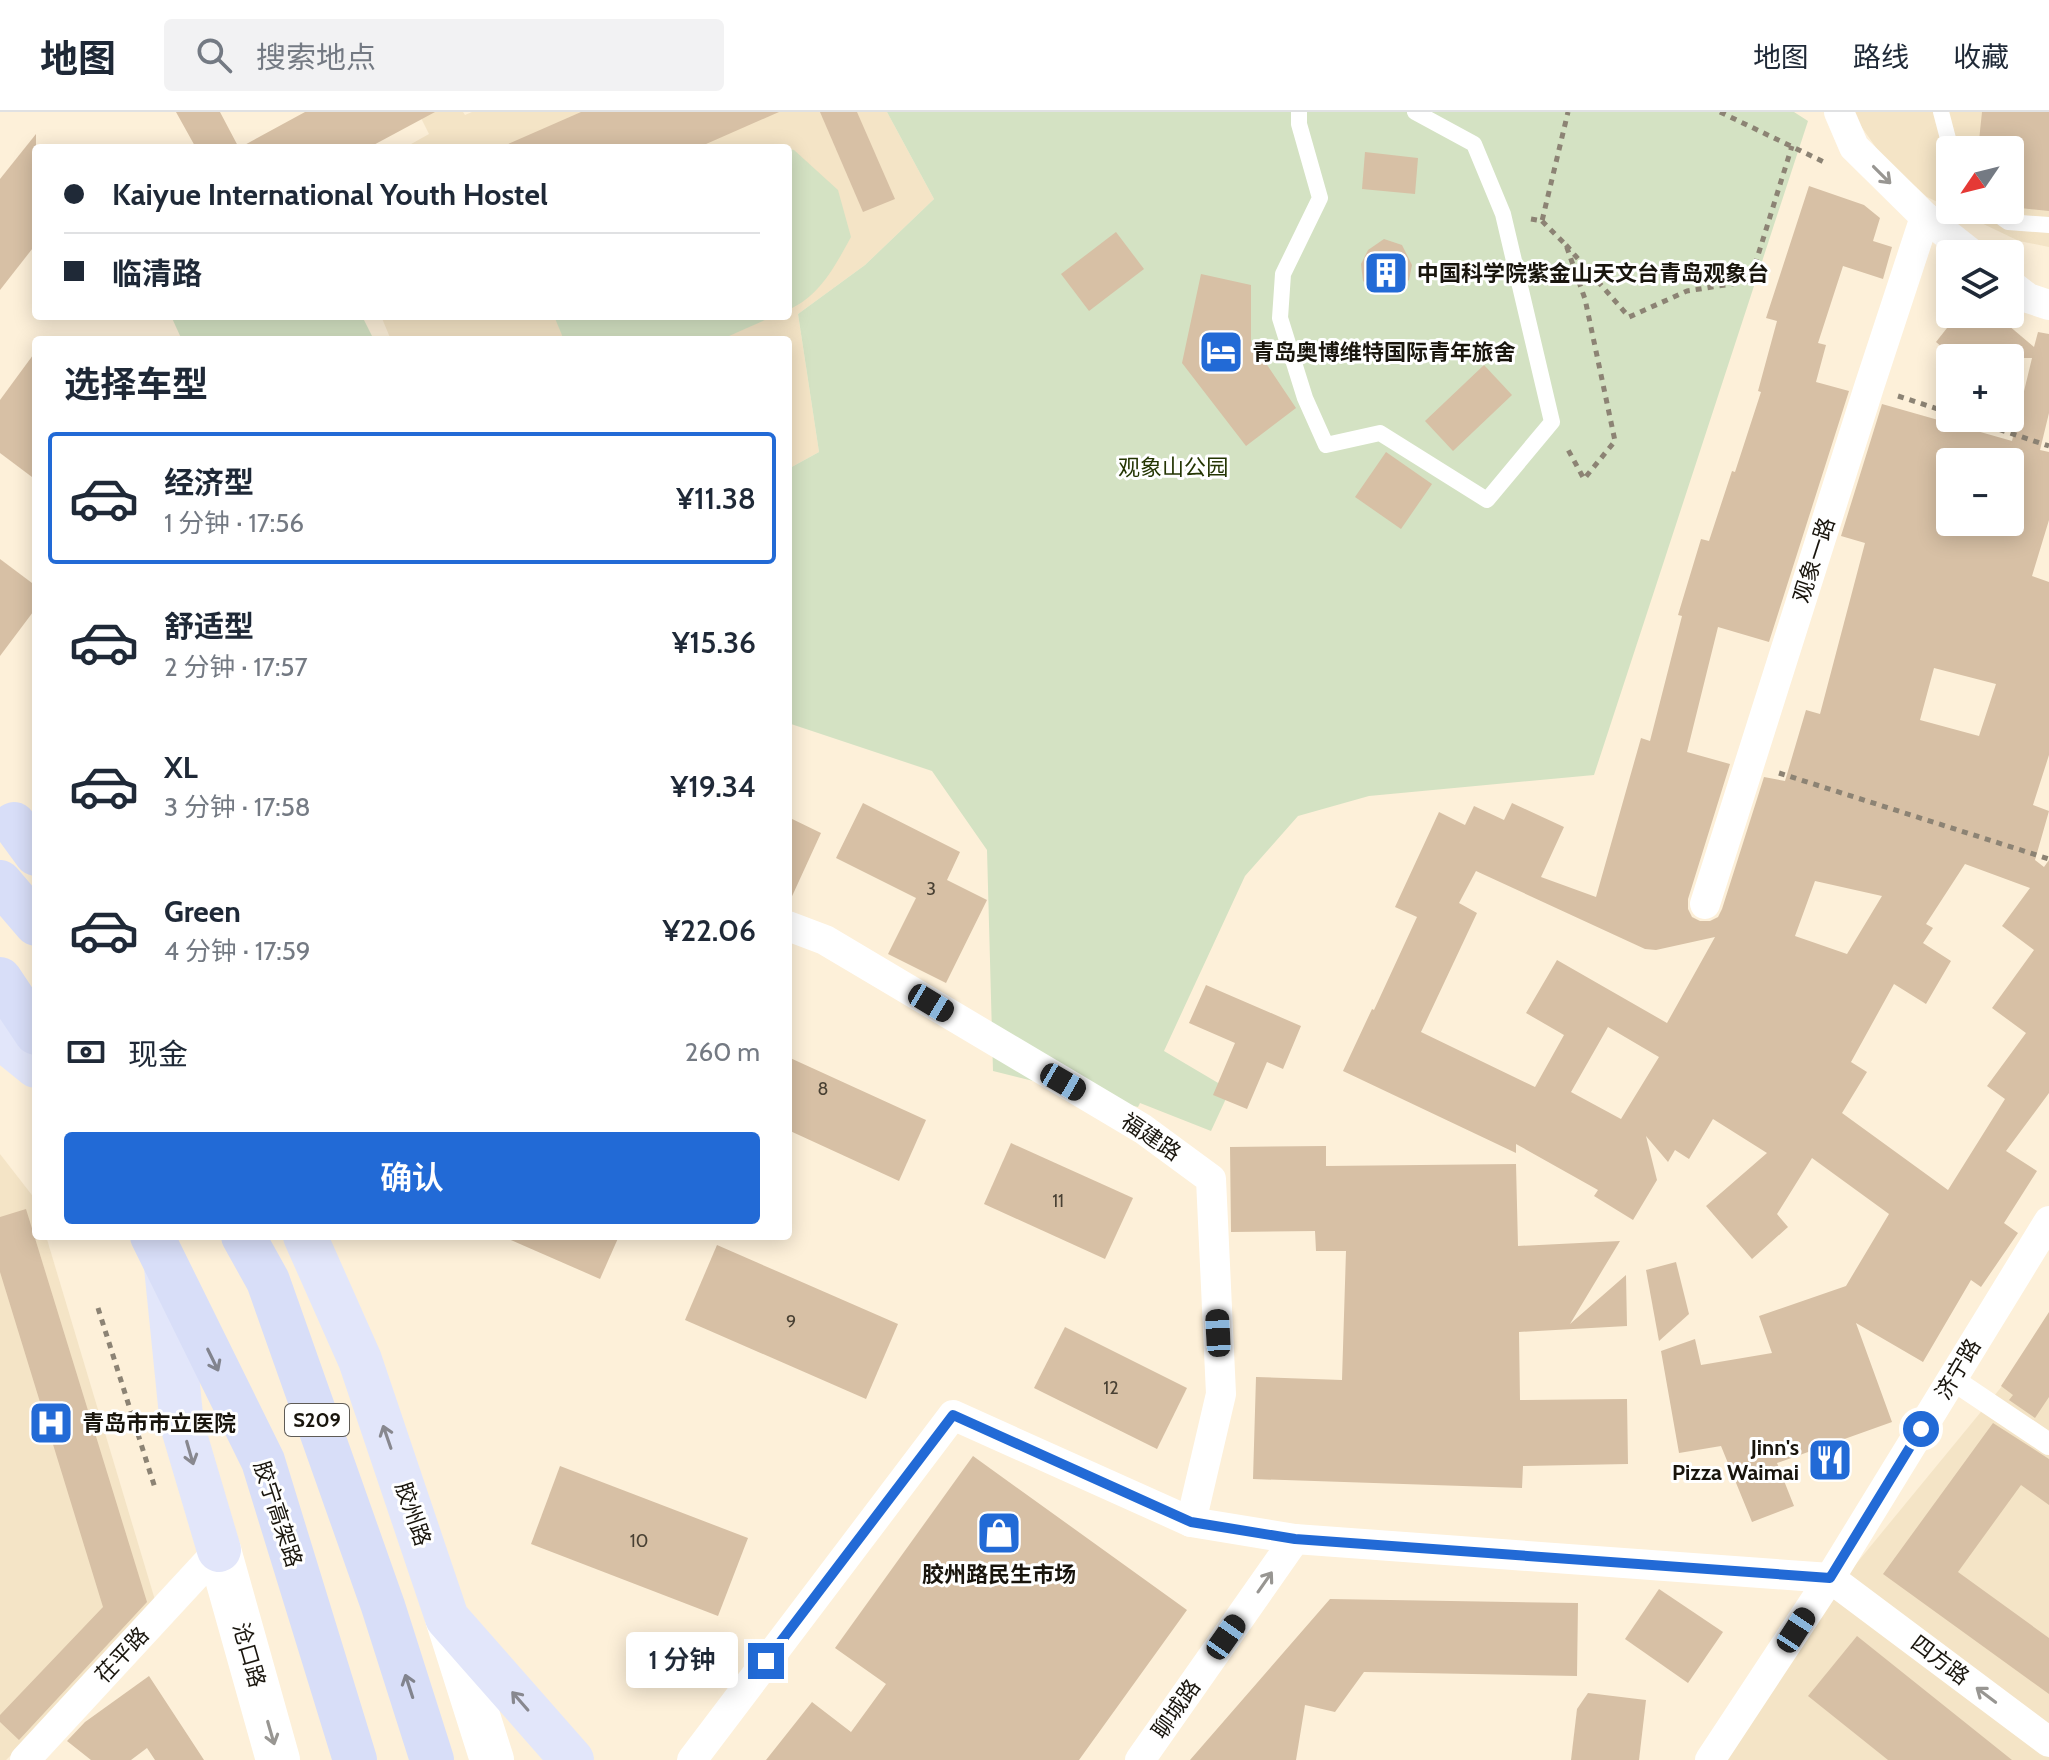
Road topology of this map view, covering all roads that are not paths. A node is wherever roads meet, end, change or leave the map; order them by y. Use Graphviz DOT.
graph roads {
  1 [pos="1299,112"];
  2 [pos="1415,112"];
  3 [pos="1839,112"];
  4 [pos="1941,112"];
  5 [pos="1947,136"];
  6 [pos="1925,217"];
  7 [pos="2024,223"];
  8 [pos="2049,225"];
  9 [pos="1954,240"];
  10 [pos="2024,295"];
  11 [pos="2049,305"];
  12 [pos="0,882"];
  13 [pos="1705,904"];
  14 [pos="32,919"];
  15 [pos="792,928"];
  16 [pos="0,979"];
  17 [pos="32,1027"];
  18 [pos="0,1037"];
  19 [pos="32,1063"];
  20 [pos="2049,1221"];
  21 [pos="245,1240"];
  22 [pos="274,1240"];
  23 [pos="307,1240"];
  24 [pos="159,1250"];
  25 [pos="1952,1379"];
  26 [pos="2049,1444"];
  27 [pos="1191,1522"];
  28 [pos="1295,1539"];
  29 [pos="219,1550"];
  30 [pos="1830,1578"];
  31 [pos="383,1606"];
  32 [pos="447,1618"];
  33 [pos="2049,1742"];
  34 [pos="25,1760"];
  35 [pos="278,1760"];
  36 [pos="355,1760"];
  37 [pos="432,1760"];
  38 [pos="492,1760"];
  39 [pos="572,1760"];
  40 [pos="692,1760"];
  41 [pos="1140,1760"];
  42 [pos="1710,1760"];
  1 -- 2 [label="lane"];
  3 -- 6 [label="street, one-way"];
  4 -- 5 [label="lane"];
  6 -- 9 [label="street"];
  6 -- 13 [label="street, 观象一路"];
  7 -- 8 [label="lane"];
  10 -- 11 [label="street"];
  12 -- 14 [label="highway"];
  15 -- 27 [label="street, 福建路"];
  16 -- 17 [label="highway"];
  18 -- 19 [label="main road"];
  20 -- 25 [label="street, 济宁路"];
  21 -- 31 [label="highway, S209"];
  22 -- 31 [label="highway"];
  32 -- 23 [label="main road, 胶州路, one-way"];
  24 -- 29 [label="main road, one-way"];
  24 -- 36 [label="highway, 胶宁高架路 / S209, one-way"];
  25 -- 26 [label="street"];
  25 -- 30 [label="street, 济宁路"];
  27 -- 28 [label="street"];
  27 -- 40 [label="street"];
  28 -- 30 [label="street"];
  41 -- 28 [label="street, 聊城路, one-way"];
  29 -- 34 [label="street, 茌平路"];
  29 -- 35 [label="main road, 沧口路, one-way"];
  33 -- 30 [label="street, 四方路, one-way"];
  30 -- 42 [label="street, 济宁路"];
  37 -- 31 [label="highway, S209, one-way"];
  32 -- 38 [label="main road"];
  39 -- 32 [label="main road, 胶州路, one-way"];
}
